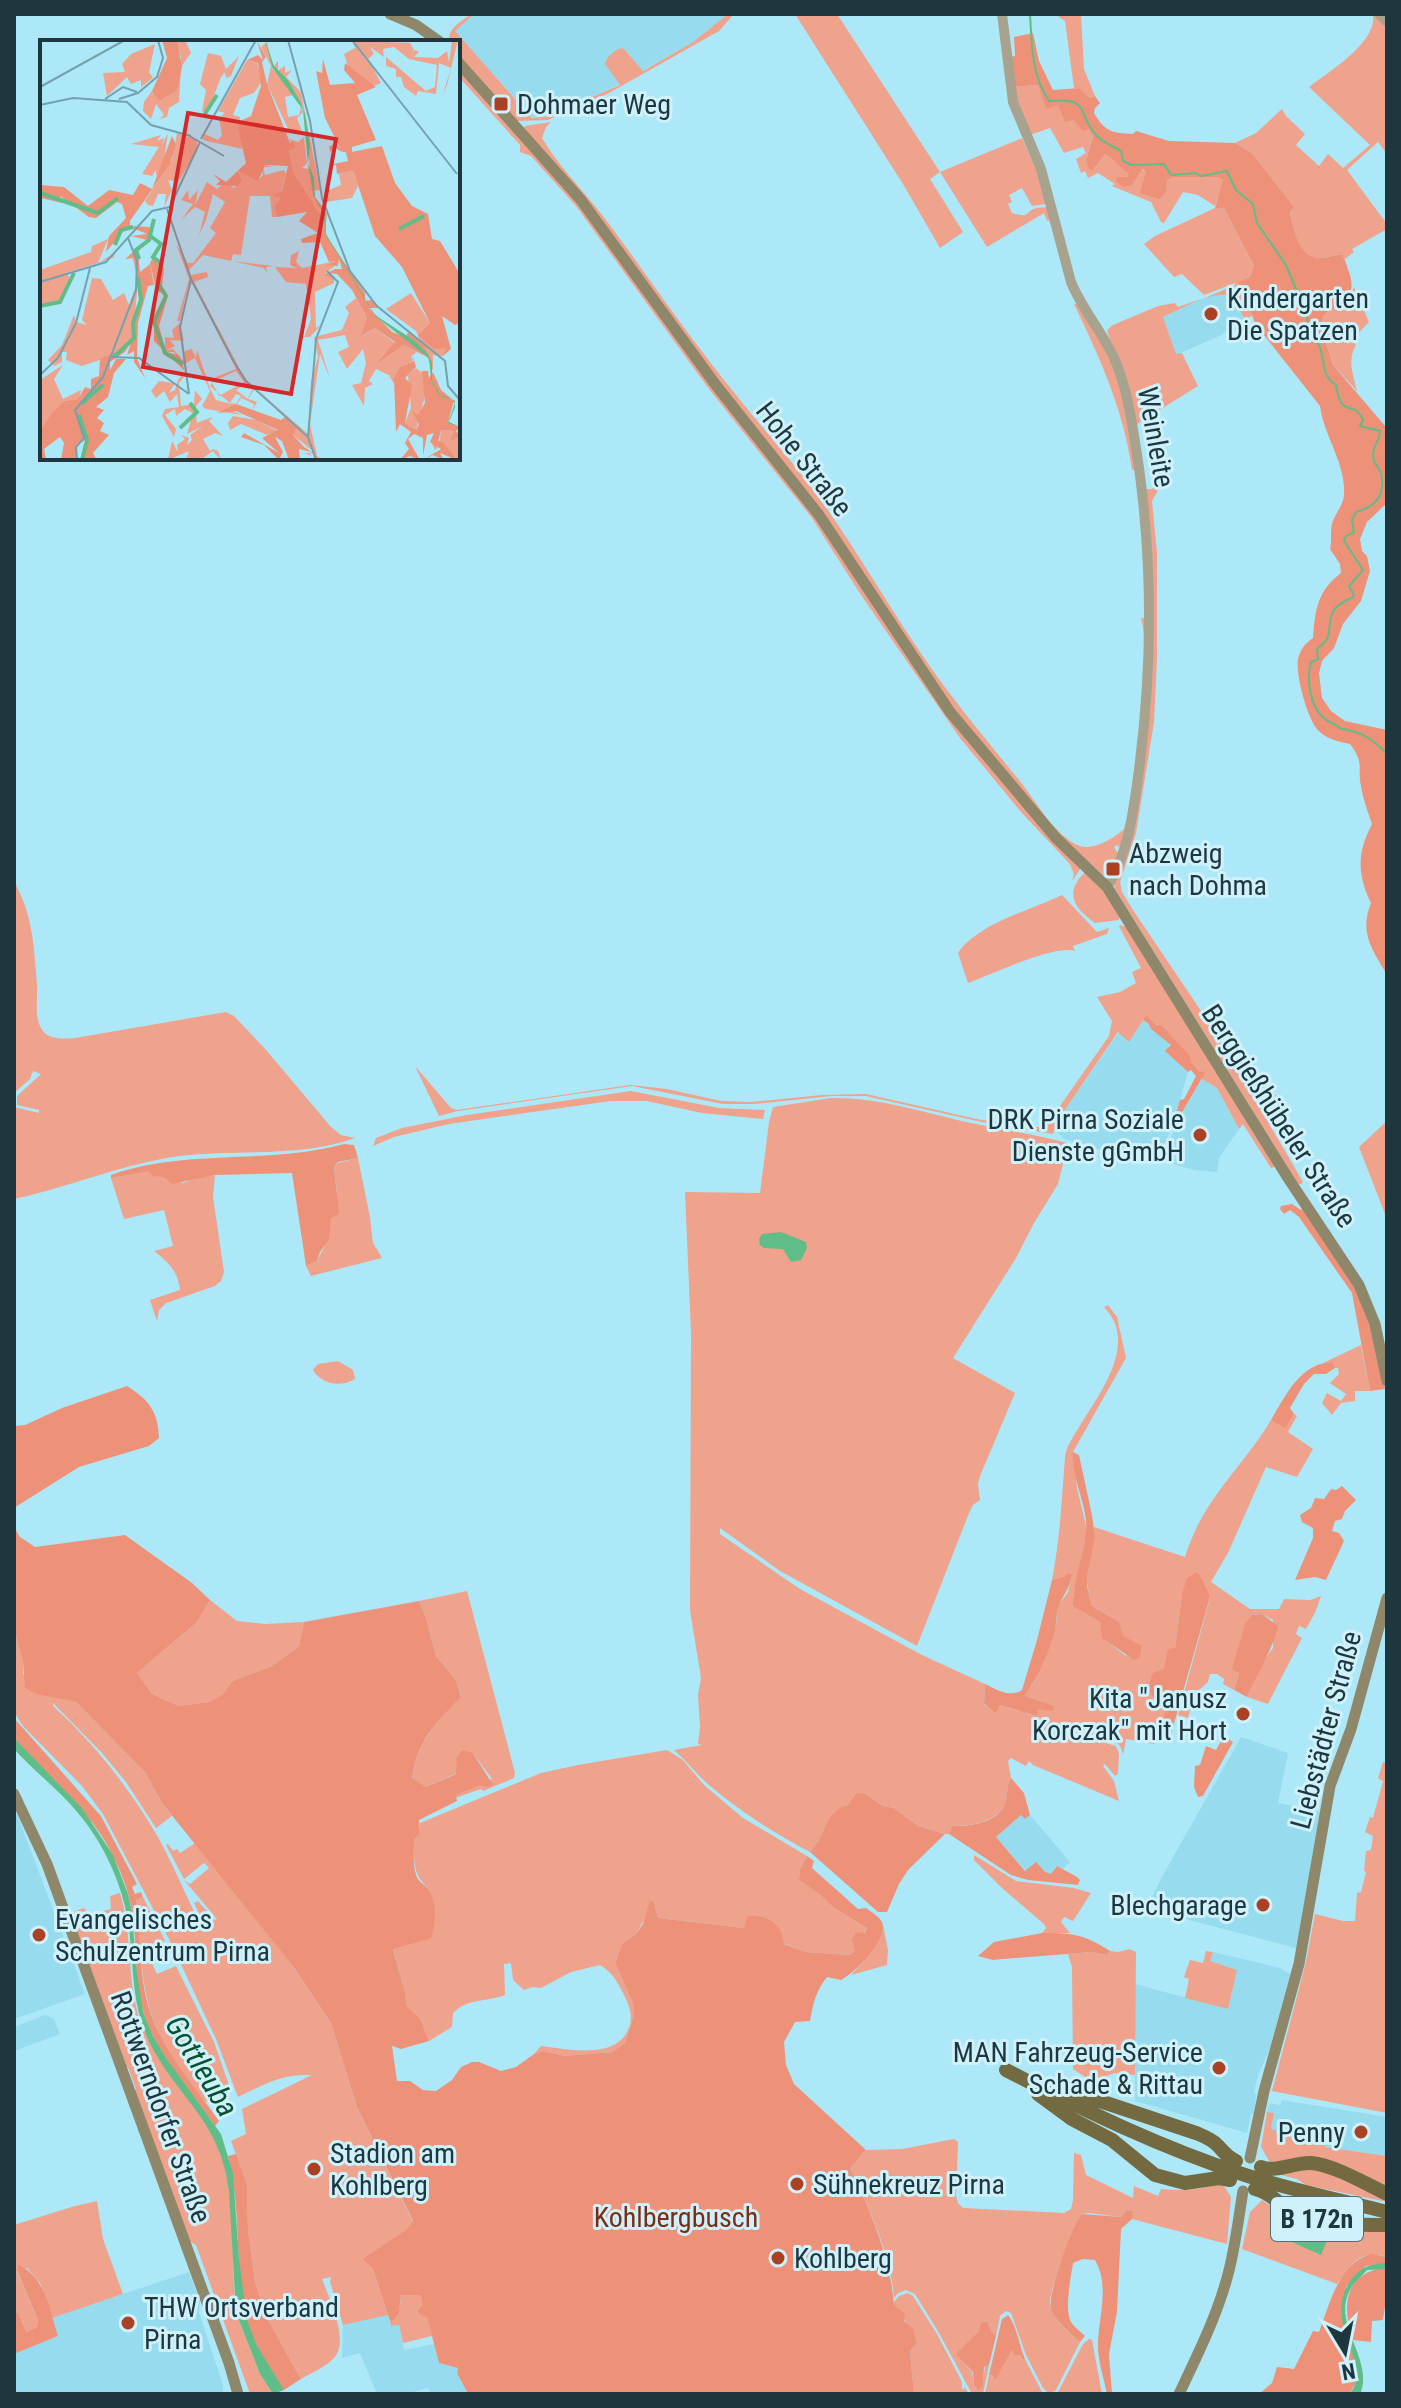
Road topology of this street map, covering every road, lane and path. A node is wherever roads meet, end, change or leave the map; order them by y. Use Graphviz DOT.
graph roads {
  1 [pos="390,14"];
  2 [pos="1002,14"];
  3 [pos="1379,14"];
  4 [pos="1387,22"];
  5 [pos="437,40"];
  6 [pos="460,64"];
  7 [pos="1107,887"];
  8 [pos="1387,1381"];
  9 [pos="1387,1598"];
  10 [pos="14,1794"];
  11 [pos="1006,2070"];
  12 [pos="1249,2162"];
  13 [pos="1230,2180"];
  14 [pos="1249,2190"];
  15 [pos="1387,2194"];
  16 [pos="1387,2210"];
  17 [pos="1387,2225"];
  18 [pos="238,2394"];
  19 [pos="1179,2394"];
  1 -- 5 [label="main road"];
  2 -- 7 [label="street, Weinleite"];
  3 -- 4 [label="street"];
  6 -- 7 [label="main road, Hohe Straße"];
  7 -- 8 [label="main road, Berggießhübeler Straße"];
  9 -- 12 [label="main road, Liebstädter Straße"];
  10 -- 18 [label="main road, Rottwerndorfer Straße"];
  11 -- 12 [label="highway"];
  11 -- 13 [label="highway"];
  11 -- 16 [label="highway, B 172n"];
  12 -- 13 [label="main road"];
  12 -- 14 [label="main road"];
  12 -- 15 [label="highway"];
  13 -- 14 [label="main road"];
  14 -- 17 [label="highway, B 172n"];
  14 -- 19 [label="main road"];
}
